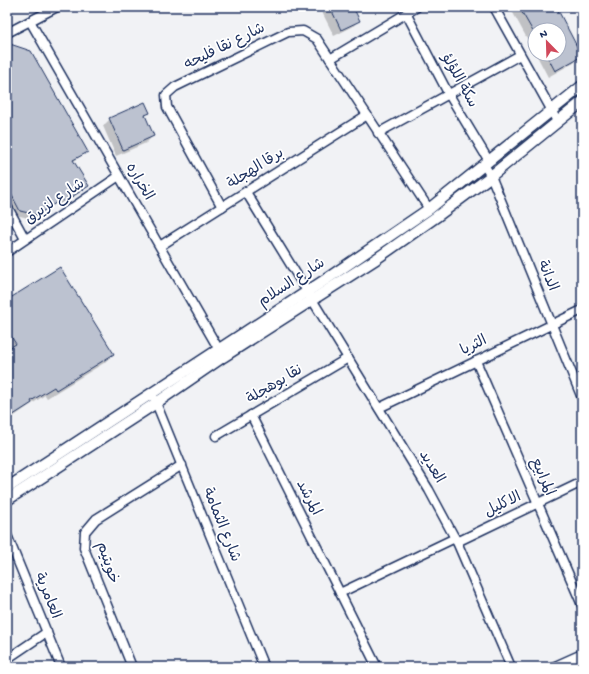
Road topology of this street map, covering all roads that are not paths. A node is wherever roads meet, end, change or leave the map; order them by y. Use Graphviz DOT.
graph roads {
  1 [pos="57,7"];
  2 [pos="416,7"];
  3 [pos="494,7"];
  4 [pos="406,13"];
  5 [pos="30,21"];
  6 [pos="7,33"];
  7 [pos="520,55"];
  8 [pos="330,59"];
  9 [pos="582,86"];
  10 [pos="448,93"];
  11 [pos="582,102"];
  12 [pos="552,111"];
  13 [pos="367,115"];
  14 [pos="557,122"];
  15 [pos="378,133"];
  16 [pos="487,163"];
  17 [pos="120,176"];
  18 [pos="491,176"];
  19 [pos="246,192"];
  20 [pos="7,206"];
  21 [pos="222,207"];
  22 [pos="429,209"];
  23 [pos="25,239"];
  24 [pos="160,246"];
  25 [pos="7,252"];
  26 [pos="310,296"];
  27 [pos="582,310"];
  28 [pos="552,324"];
  29 [pos="221,353"];
  30 [pos="348,358"];
  31 [pos="476,361"];
  32 [pos="152,393"];
  33 [pos="582,398"];
  34 [pos="156,403"];
  35 [pos="379,408"];
  36 [pos="251,415"];
  37 [pos="216,436"];
  38 [pos="182,465"];
  39 [pos="582,482"];
  40 [pos="7,488"];
  41 [pos="7,500"];
  42 [pos="538,503"];
  43 [pos="7,535"];
  44 [pos="456,540"];
  45 [pos="340,593"];
  46 [pos="582,605"];
  47 [pos="47,632"];
  48 [pos="582,654"];
  49 [pos="7,659"];
  50 [pos="61,667"];
  51 [pos="132,667"];
  52 [pos="264,667"];
  53 [pos="378,667"];
  54 [pos="511,667"];
  55 [pos="553,667"];
  1 -- 5 [label="street"];
  2 -- 4 [label="street"];
  3 -- 7 [label="street"];
  4 -- 8 [label="street"];
  4 -- 10 [label="street, سكة اللؤلؤ"];
  5 -- 6 [label="street"];
  5 -- 17 [label="street, الخراره"];
  7 -- 10 [label="street"];
  7 -- 12 [label="street"];
  8 -- 13 [label="street, شارع نقا فليحه"];
  8 -- 21 [label="street, شارع نقا فليحه"];
  9 -- 12 [label="street, شارع السلام"];
  10 -- 15 [label="street"];
  10 -- 16 [label="street, سكة اللؤلؤ"];
  11 -- 14 [label="street, شارع السلام"];
  12 -- 14 [label="street"];
  12 -- 16 [label="street, شارع السلام"];
  13 -- 15 [label="street, شارع نقا فليحه"];
  13 -- 19 [label="street, برقا الهجلة"];
  14 -- 18 [label="street, شارع السلام"];
  15 -- 22 [label="street, شارع نقا فليحه"];
  16 -- 18 [label="street, الدانة"];
  16 -- 22 [label="street, شارع السلام"];
  17 -- 23 [label="street, شارع لزيرق"];
  17 -- 24 [label="street, الخراره"];
  18 -- 26 [label="street, شارع السلام"];
  18 -- 28 [label="street, الدانة"];
  19 -- 21 [label="street, برقا الهجلة"];
  19 -- 26 [label="street, العديد"];
  20 -- 23 [label="street"];
  21 -- 24 [label="street, برقا الهجلة"];
  22 -- 26 [label="street, شارع السلام"];
  23 -- 25 [label="street, شارع لزيرق"];
  24 -- 29 [label="street, الخراره"];
  26 -- 29 [label="street, شارع السلام"];
  26 -- 30 [label="street, العديد"];
  27 -- 28 [label="street, الثريا"];
  28 -- 31 [label="street, الثريا"];
  28 -- 33 [label="street, الدانة"];
  29 -- 32 [label="street, شارع السلام"];
  29 -- 34 [label="street, شارع السلام"];
  30 -- 35 [label="street, العديد"];
  30 -- 36 [label="street, نقا بوهجلة"];
  31 -- 35 [label="street, الثريا"];
  31 -- 42 [label="street, المرابيع"];
  32 -- 34 [label="street, شارع الثمامة"];
  32 -- 40 [label="street, شارع السلام"];
  34 -- 38 [label="street, شارع الثمامة"];
  34 -- 41 [label="street, شارع السلام"];
  35 -- 44 [label="street, العديد"];
  36 -- 37 [label="street, نقا بوهجلة"];
  36 -- 45 [label="street, المرشد"];
  38 -- 51 [label="street, خويتيم"];
  38 -- 52 [label="street, شارع الثمامة"];
  39 -- 42 [label="street, الاكليل"];
  42 -- 44 [label="street, الاكليل"];
  42 -- 46 [label="street, المرابيع"];
  43 -- 47 [label="street, العامرية"];
  44 -- 45 [label="street"];
  44 -- 54 [label="street, العديد"];
  45 -- 53 [label="street, المرشد"];
  47 -- 49 [label="street"];
  47 -- 50 [label="street, العامرية"];
  48 -- 55 [label="street"];
}
